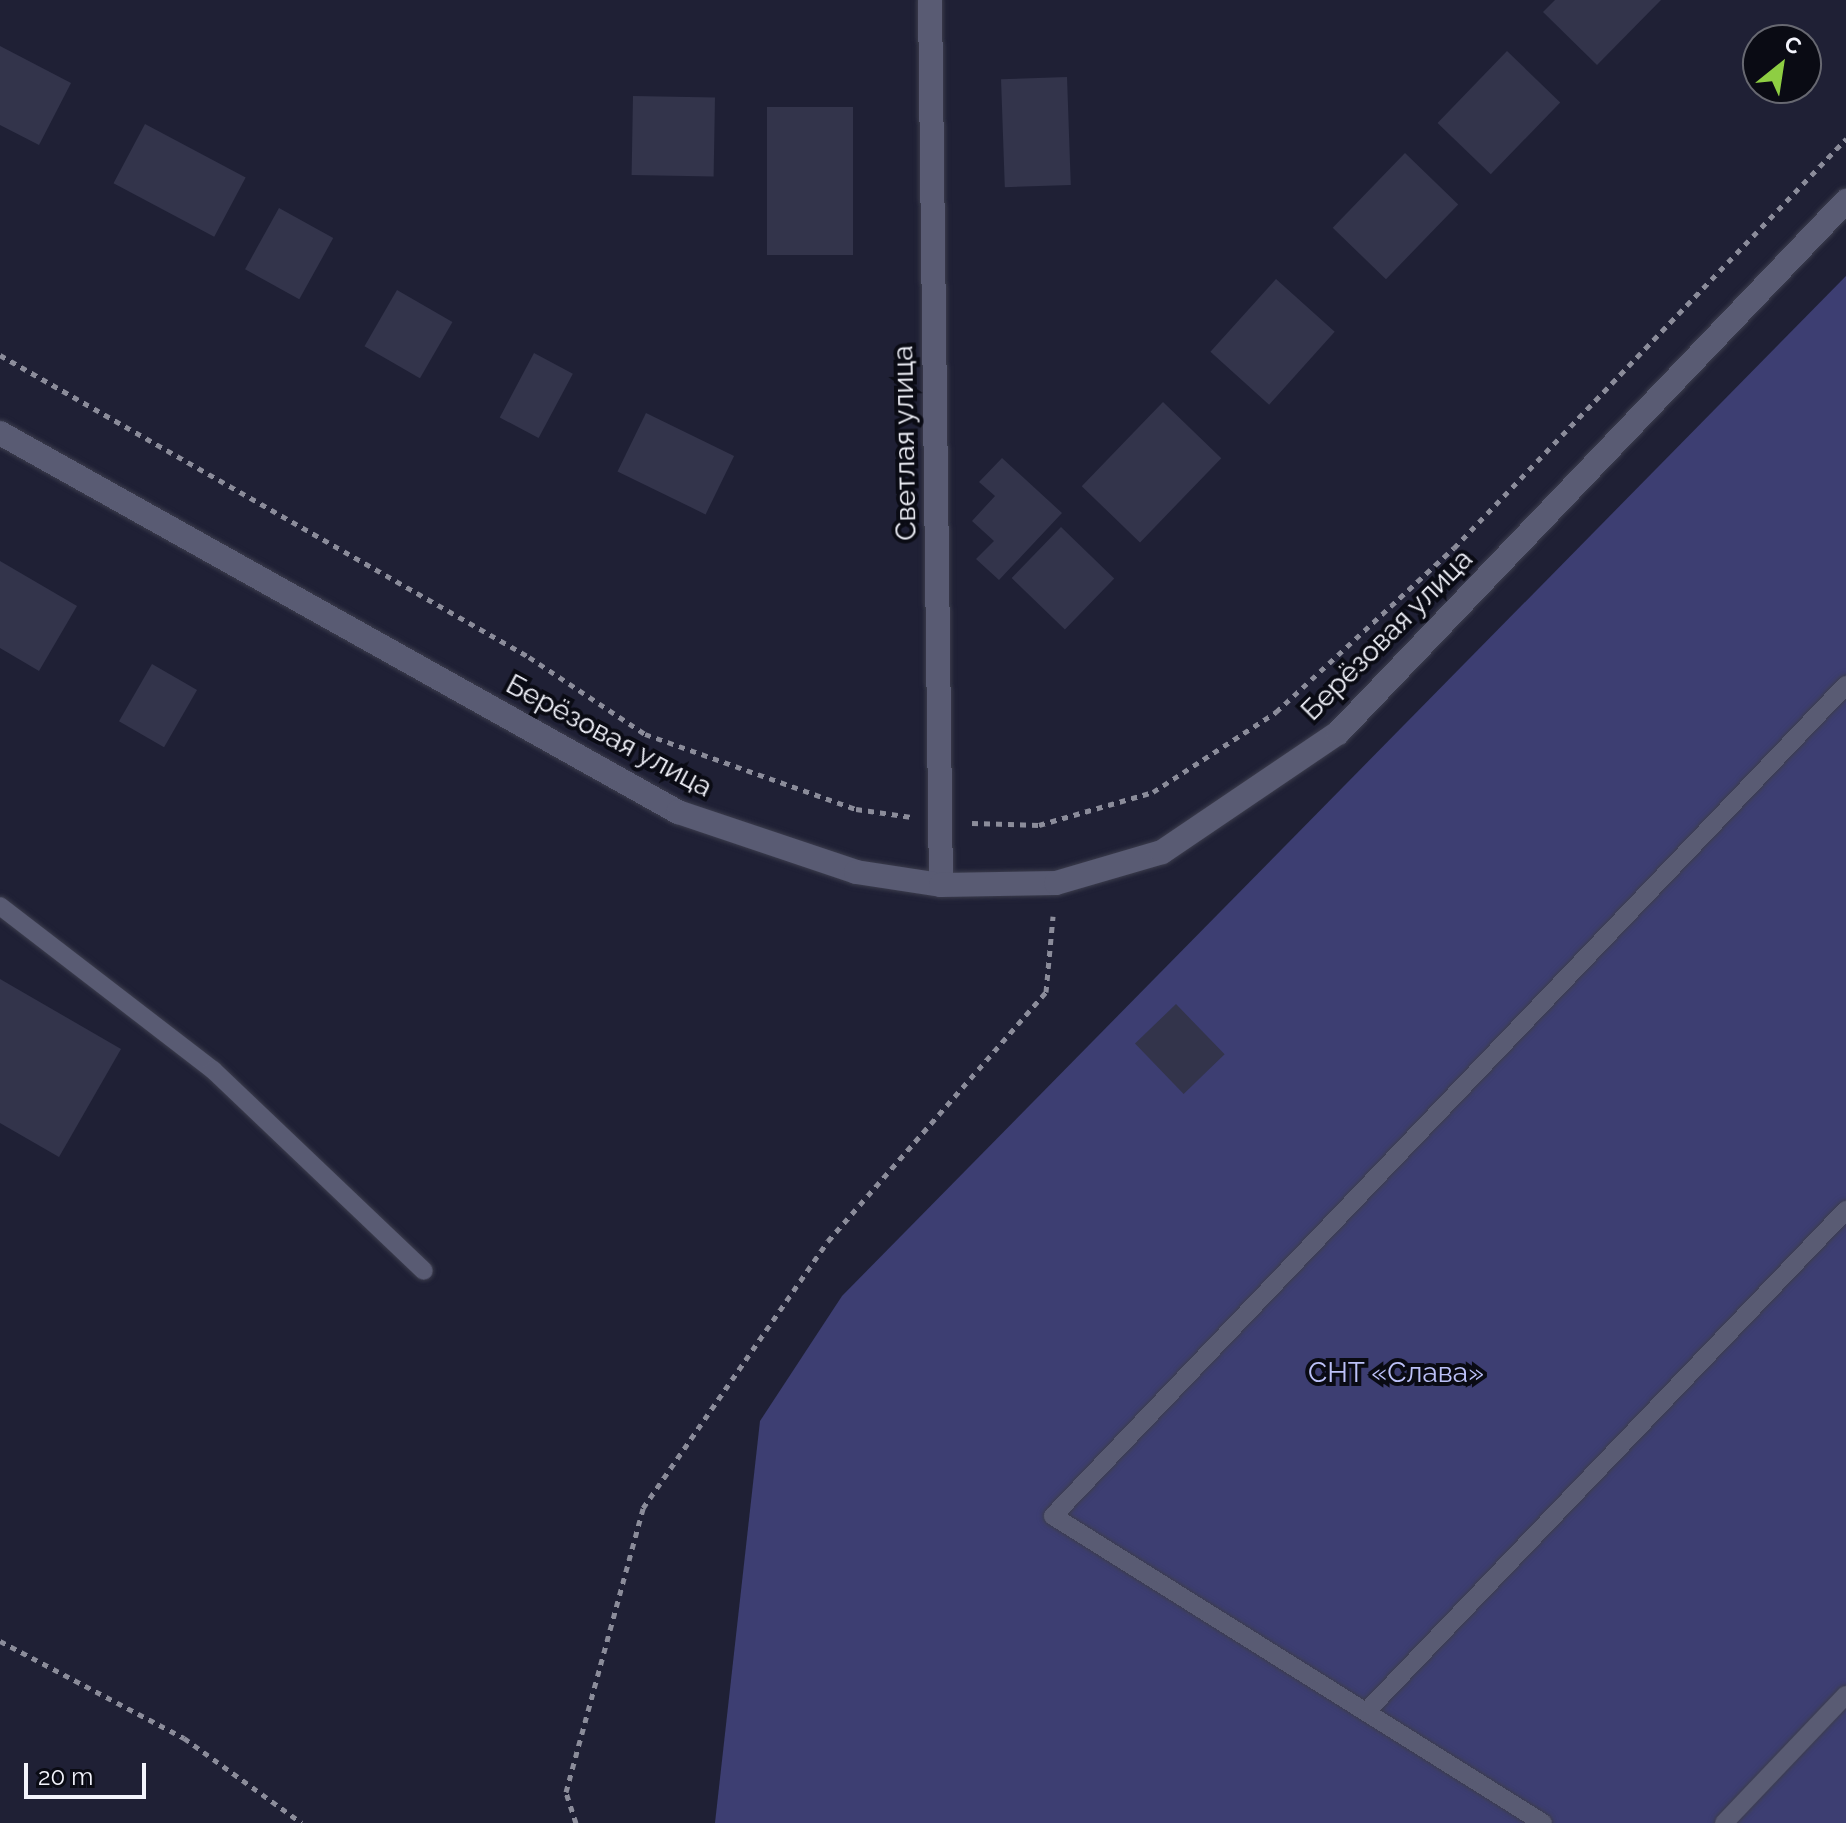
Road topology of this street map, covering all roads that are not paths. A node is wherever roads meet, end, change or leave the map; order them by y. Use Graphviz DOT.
graph roads {
  1 [pos="930,0"];
  2 [pos="1846,201"];
  3 [pos="0,433"];
  4 [pos="1846,685"];
  5 [pos="941,885"];
  6 [pos="0,906"];
  7 [pos="1846,1210"];
  8 [pos="424,1271"];
  9 [pos="1846,1695"];
  10 [pos="1366,1712"];
  11 [pos="1543,1823"];
  12 [pos="1724,1823"];
  1 -- 5 [label="main road, Светлая улица"];
  2 -- 5 [label="main road, Берёзовая улица"];
  3 -- 5 [label="main road, Берёзовая улица"];
  4 -- 10 [label="lane"];
  6 -- 8 [label="lane"];
  7 -- 10 [label="lane"];
  9 -- 12 [label="lane"];
  10 -- 11 [label="lane"];
}
